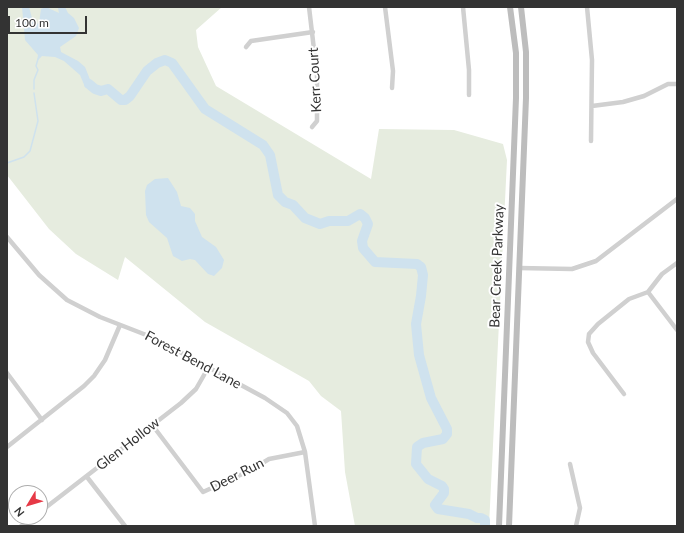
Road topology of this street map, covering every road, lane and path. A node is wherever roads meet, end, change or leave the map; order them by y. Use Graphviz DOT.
graph roads {
  1 [pos="309,7"];
  2 [pos="385,7"];
  3 [pos="463,7"];
  4 [pos="510,7"];
  5 [pos="521,7"];
  6 [pos="587,7"];
  7 [pos="312,32"];
  8 [pos="246,47"];
  9 [pos="677,84"];
  10 [pos="392,88"];
  11 [pos="469,94"];
  12 [pos="592,106"];
  13 [pos="312,127"];
  14 [pos="591,141"];
  15 [pos="677,199"];
  16 [pos="8,240"];
  17 [pos="677,263"];
  18 [pos="519,268"];
  19 [pos="648,292"];
  20 [pos="120,325"];
  21 [pos="677,330"];
  22 [pos="208,368"];
  23 [pos="7,373"];
  24 [pos="624,394"];
  25 [pos="42,420"];
  26 [pos="153,426"];
  27 [pos="7,447"];
  28 [pos="305,452"];
  29 [pos="570,464"];
  30 [pos="87,477"];
  31 [pos="48,506"];
  32 [pos="125,526"];
  33 [pos="315,526"];
  34 [pos="499,526"];
  35 [pos="509,526"];
  36 [pos="576,526"];
  1 -- 7 [label="street, Kerr Court"];
  2 -- 10 [label="street"];
  3 -- 11 [label="street"];
  4 -- 34 [label="main road, Bear Creek Parkway"];
  5 -- 18 [label="main road, Bear Creek Parkway"];
  6 -- 12 [label="street"];
  7 -- 8 [label="street"];
  7 -- 13 [label="street, Kerr Court"];
  9 -- 12 [label="street"];
  12 -- 14 [label="street"];
  15 -- 18 [label="street"];
  16 -- 20 [label="street, Forest Bend Lane"];
  17 -- 19 [label="street"];
  18 -- 35 [label="main road, Bear Creek Parkway"];
  19 -- 21 [label="street"];
  19 -- 24 [label="street"];
  20 -- 22 [label="street, Forest Bend Lane"];
  20 -- 25 [label="street"];
  22 -- 26 [label="street, Glen Hollow"];
  22 -- 28 [label="street, Forest Bend Lane"];
  23 -- 25 [label="street"];
  25 -- 27 [label="street"];
  26 -- 28 [label="street, Deer Run"];
  26 -- 30 [label="street, Glen Hollow"];
  28 -- 33 [label="street, Forest Bend Lane"];
  29 -- 36 [label="street"];
  30 -- 31 [label="street, Glen Hollow"];
  30 -- 32 [label="street"];
}
